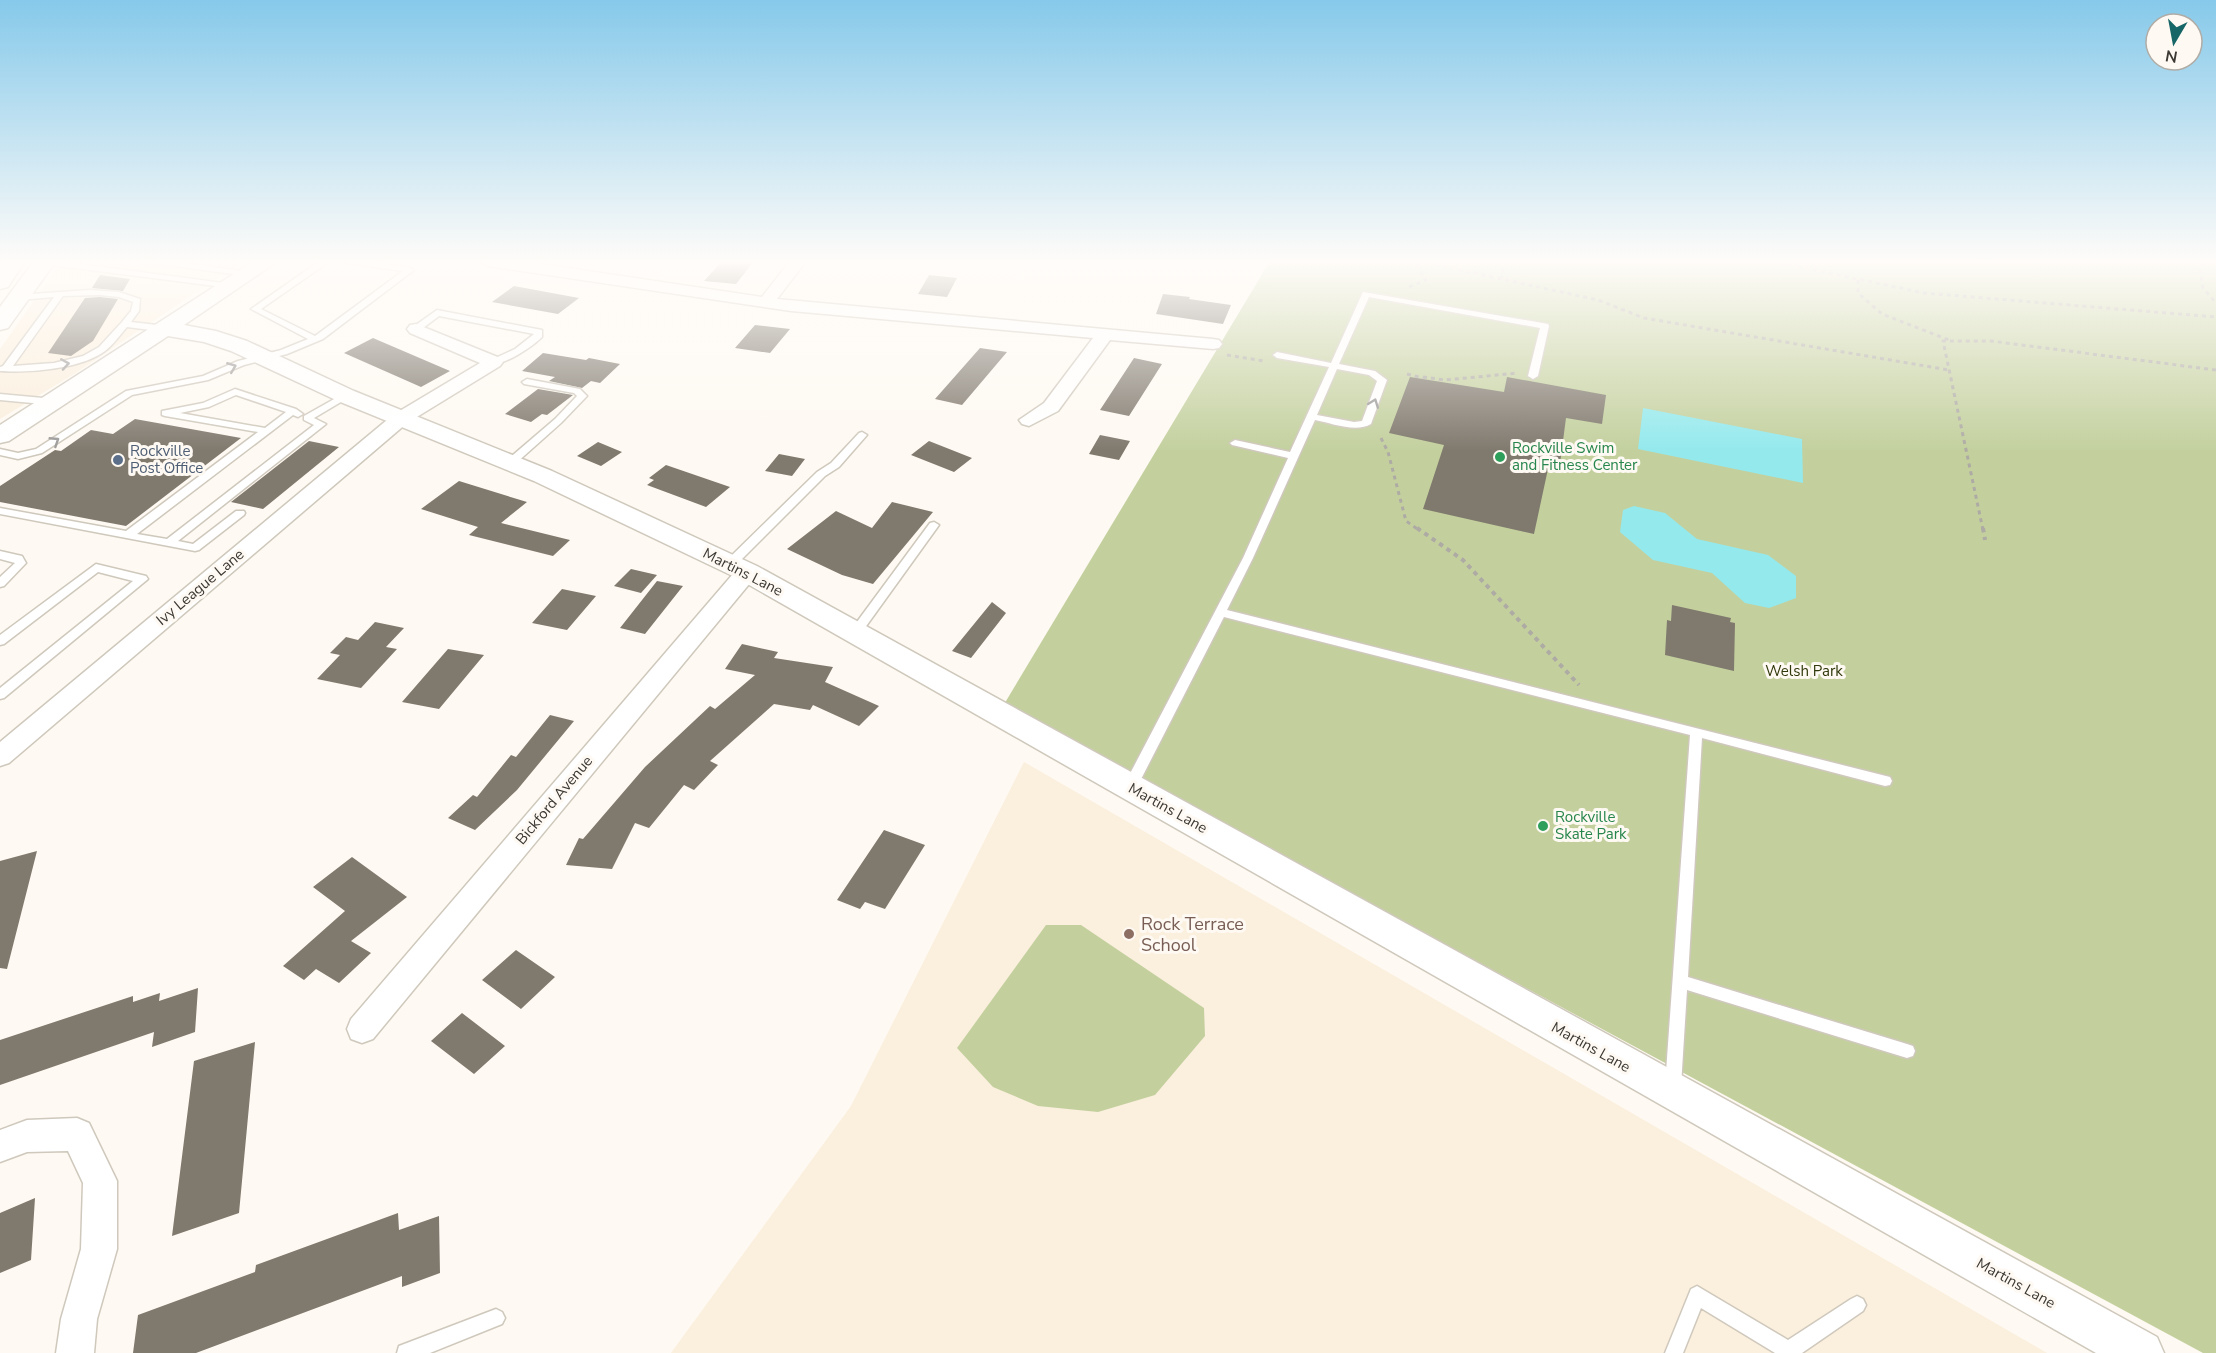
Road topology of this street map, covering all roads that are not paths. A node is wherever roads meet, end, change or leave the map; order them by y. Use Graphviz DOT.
graph roads {
  1 [pos="37,324"];
  2 [pos="124,324"];
  3 [pos="125,324"];
  4 [pos="173,324"];
  5 [pos="285,324"];
  6 [pos="335,324"];
  7 [pos="422,324"];
  8 [pos="497,324"];
  9 [pos="993,324"];
  10 [pos="1352,324"];
  11 [pos="1535,324"];
  12 [pos="166,329"];
  13 [pos="416,329"];
  14 [pos="1105,335"];
  15 [pos="315,339"];
  16 [pos="1213,344"];
  17 [pos="1277,355"];
  18 [pos="264,357"];
  19 [pos="494,362"];
  20 [pos="1333,365"];
  21 [pos="3,369"];
  22 [pos="1533,376"];
  23 [pos="527,382"];
  24 [pos="346,396"];
  25 [pos="0,398"];
  26 [pos="54,402"];
  27 [pos="293,411"];
  28 [pos="1310,416"];
  29 [pos="307,418"];
  30 [pos="400,419"];
  31 [pos="1029,420"];
  32 [pos="267,431"];
  33 [pos="862,435"];
  34 [pos="0,436"];
  35 [pos="1235,443"];
  36 [pos="0,453"];
  37 [pos="1293,456"];
  38 [pos="511,462"];
  39 [pos="0,511"];
  40 [pos="240,513"];
  41 [pos="934,525"];
  42 [pos="128,535"];
  43 [pos="169,543"];
  44 [pos="0,555"];
  45 [pos="738,568"];
  46 [pos="0,583"];
  47 [pos="1221,612"];
  48 [pos="855,633"];
  49 [pos="0,641"];
  50 [pos="0,695"];
  51 [pos="1696,732"];
  52 [pos="0,756"];
  53 [pos="1885,781"];
  54 [pos="1130,787"];
  55 [pos="1680,981"];
  56 [pos="362,1029"];
  57 [pos="1907,1051"];
  58 [pos="1673,1093"];
  59 [pos="0,1146"];
  60 [pos="1857,1305"];
  61 [pos="496,1318"];
  62 [pos="1787,1352"];
  63 [pos="75,1353"];
  64 [pos="406,1353"];
  65 [pos="1674,1353"];
  66 [pos="2141,1353"];
  1 -- 21 [label="lane"];
  21 -- 2 [label="lane, one-way"];
  3 -- 12 [label="lane"];
  4 -- 12 [label="street"];
  5 -- 15 [label="lane"];
  6 -- 15 [label="lane"];
  7 -- 13 [label="lane"];
  8 -- 19 [label="lane"];
  9 -- 14 [label="street"];
  10 -- 20 [label="lane"];
  11 -- 22 [label="lane"];
  12 -- 18 [label="street, Martins Lane"];
  12 -- 26 [label="street"];
  13 -- 19 [label="street"];
  14 -- 16 [label="street"];
  14 -- 31 [label="street"];
  15 -- 18 [label="lane"];
  17 -- 20 [label="lane"];
  18 -- 24 [label="street, Martins Lane"];
  36 -- 18 [label="lane, one-way"];
  19 -- 30 [label="street, Ivy League Lane"];
  20 -- 28 [label="lane"];
  28 -- 20 [label="lane, one-way"];
  23 -- 38 [label="lane"];
  24 -- 29 [label="lane"];
  24 -- 30 [label="street, Martins Lane"];
  25 -- 26 [label="lane"];
  26 -- 34 [label="street"];
  27 -- 29 [label="lane"];
  27 -- 32 [label="lane"];
  27 -- 32 [label="lane"];
  28 -- 37 [label="lane"];
  29 -- 43 [label="lane"];
  30 -- 38 [label="street, Martins Lane"];
  30 -- 52 [label="street, Ivy League Lane"];
  32 -- 42 [label="lane"];
  33 -- 45 [label="lane"];
  35 -- 37 [label="lane"];
  37 -- 47 [label="lane"];
  38 -- 45 [label="street, Martins Lane"];
  39 -- 42 [label="lane"];
  40 -- 43 [label="lane"];
  41 -- 48 [label="lane"];
  42 -- 43 [label="lane"];
  44 -- 46 [label="lane"];
  45 -- 48 [label="street, Martins Lane"];
  45 -- 56 [label="street, Bickford Avenue"];
  47 -- 51 [label="lane"];
  47 -- 54 [label="lane"];
  48 -- 54 [label="street, Martins Lane"];
  49 -- 50 [label="lane"];
  51 -- 53 [label="lane"];
  51 -- 55 [label="lane"];
  54 -- 58 [label="street, Martins Lane"];
  55 -- 57 [label="lane"];
  55 -- 58 [label="lane"];
  58 -- 66 [label="street, Martins Lane"];
  59 -- 63 [label="street"];
  60 -- 62 [label="lane"];
  61 -- 64 [label="lane"];
  62 -- 65 [label="lane"];
}
